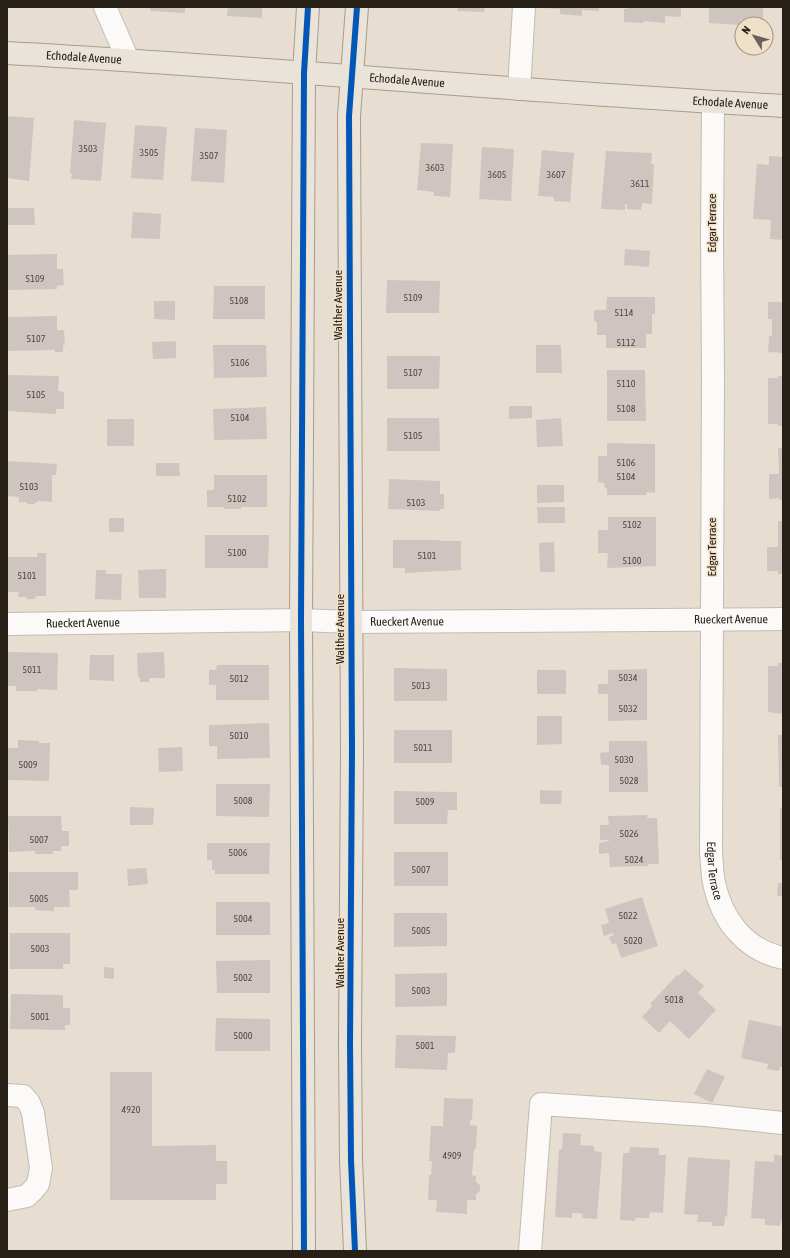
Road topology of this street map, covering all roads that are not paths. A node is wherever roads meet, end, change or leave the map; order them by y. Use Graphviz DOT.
graph roads {
  1 [pos="105,7"];
  2 [pos="308,7"];
  3 [pos="357,7"];
  4 [pos="524,7"];
  5 [pos="7,53"];
  6 [pos="128,60"];
  7 [pos="304,73"];
  8 [pos="351,77"];
  9 [pos="519,89"];
  10 [pos="713,102"];
  11 [pos="783,106"];
  12 [pos="783,619"];
  13 [pos="301,620"];
  14 [pos="712,620"];
  15 [pos="351,622"];
  16 [pos="7,624"];
  17 [pos="783,958"];
  18 [pos="7,1095"];
  19 [pos="783,1123"];
  20 [pos="7,1200"];
  21 [pos="304,1251"];
  22 [pos="354,1251"];
  23 [pos="530,1251"];
  1 -- 6 [label="street"];
  2 -- 7 [label="main road"];
  3 -- 8 [label="main road, Walther Avenue"];
  4 -- 9 [label="street"];
  5 -- 6 [label="main road, Echodale Avenue"];
  6 -- 7 [label="main road, Echodale Avenue"];
  7 -- 8 [label="main road, Echodale Avenue"];
  7 -- 13 [label="main road"];
  8 -- 9 [label="main road, Echodale Avenue"];
  8 -- 15 [label="main road, Walther Avenue"];
  9 -- 10 [label="main road, Echodale Avenue"];
  10 -- 11 [label="main road, Echodale Avenue"];
  10 -- 14 [label="street, Edgar Terrace"];
  12 -- 14 [label="street, Rueckert Avenue"];
  13 -- 15 [label="street, Rueckert Avenue"];
  13 -- 16 [label="street, Rueckert Avenue"];
  13 -- 21 [label="main road"];
  14 -- 15 [label="street, Rueckert Avenue"];
  14 -- 17 [label="street, Edgar Terrace"];
  15 -- 22 [label="main road, Walther Avenue"];
  18 -- 20 [label="street"];
  19 -- 23 [label="street"];
}
